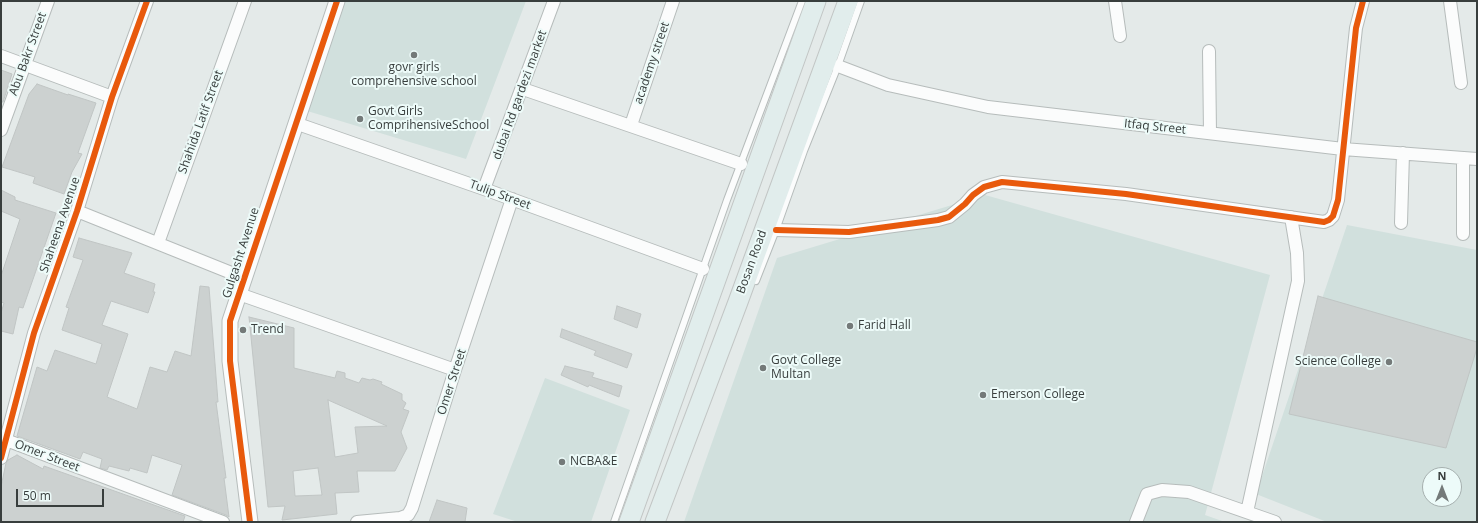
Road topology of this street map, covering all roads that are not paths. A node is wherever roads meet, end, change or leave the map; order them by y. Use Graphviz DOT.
graph roads {
  1 [pos="48,1"];
  2 [pos="147,1"];
  3 [pos="245,1"];
  4 [pos="337,1"];
  5 [pos="554,1"];
  6 [pos="673,1"];
  7 [pos="802,1"];
  8 [pos="816,1"];
  9 [pos="848,1"];
  10 [pos="861,1"];
  11 [pos="1113,1"];
  12 [pos="1363,1"];
  13 [pos="1450,1"];
  14 [pos="1120,36"];
  15 [pos="1210,51"];
  16 [pos="1,56"];
  17 [pos="24,65"];
  18 [pos="838,66"];
  19 [pos="793,67"];
  20 [pos="821,76"];
  21 [pos="1461,83"];
  22 [pos="523,89"];
  23 [pos="112,98"];
  24 [pos="296,123"];
  25 [pos="631,125"];
  26 [pos="1,130"];
  27 [pos="1210,133"];
  28 [pos="1343,149"];
  29 [pos="1403,153"];
  30 [pos="1463,159"];
  31 [pos="1477,159"];
  32 [pos="741,164"];
  33 [pos="484,188"];
  34 [pos="512,199"];
  35 [pos="77,211"];
  36 [pos="1291,217"];
  37 [pos="1401,223"];
  38 [pos="776,230"];
  39 [pos="1463,234"];
  40 [pos="158,243"];
  41 [pos="703,269"];
  42 [pos="244,278"];
  43 [pos="753,288"];
  44 [pos="239,294"];
  45 [pos="455,370"];
  46 [pos="707,402"];
  47 [pos="702,417"];
  48 [pos="6,440"];
  49 [pos="1,458"];
  50 [pos="1247,512"];
  51 [pos="223,522"];
  52 [pos="250,522"];
  53 [pos="357,522"];
  54 [pos="614,522"];
  55 [pos="629,522"];
  56 [pos="655,522"];
  57 [pos="1136,522"];
  58 [pos="1275,522"];
  1 -- 17 [label="street, Abu Bakr Street"];
  2 -- 23 [label="street, Shaheena Avenue"];
  3 -- 40 [label="street, Shahida Latif Street"];
  4 -- 24 [label="street, Gulgasht Avenue"];
  5 -- 22 [label="street, dubai Rd gardezi market"];
  6 -- 25 [label="street, academy street"];
  7 -- 32 [label="lane"];
  8 -- 19 [label="main road"];
  9 -- 20 [label="main road, Bosan Road"];
  10 -- 18 [label="lane"];
  11 -- 14 [label="street"];
  12 -- 28 [label="street"];
  13 -- 21 [label="street"];
  15 -- 27 [label="street"];
  16 -- 17 [label="street"];
  17 -- 23 [label="street"];
  17 -- 26 [label="street, Abu Bakr Street"];
  18 -- 27 [label="street, Itfaq Street"];
  18 -- 38 [label="lane"];
  19 -- 20 [label="main road"];
  19 -- 55 [label="main road"];
  20 -- 56 [label="main road, Bosan Road"];
  22 -- 25 [label="street"];
  22 -- 33 [label="street, dubai Rd gardezi market"];
  23 -- 35 [label="street, Shaheena Avenue"];
  24 -- 33 [label="street, Tulip Street"];
  24 -- 42 [label="street, Gulgasht Avenue"];
  25 -- 32 [label="street"];
  27 -- 28 [label="street, Itfaq Street"];
  28 -- 29 [label="street, Itfaq Street"];
  28 -- 36 [label="street"];
  29 -- 30 [label="street, Itfaq Street"];
  29 -- 37 [label="street"];
  30 -- 31 [label="street, Itfaq Street"];
  30 -- 39 [label="street"];
  32 -- 41 [label="lane"];
  33 -- 34 [label="street, Tulip Street"];
  34 -- 41 [label="street, Tulip Street"];
  34 -- 45 [label="street, Omer Street"];
  35 -- 40 [label="street"];
  35 -- 48 [label="street, Shaheena Avenue"];
  36 -- 38 [label="street"];
  36 -- 50 [label="street"];
  38 -- 43 [label="lane"];
  40 -- 42 [label="street"];
  41 -- 54 [label="lane"];
  42 -- 44 [label="street, Gulgasht Avenue"];
  44 -- 45 [label="street"];
  44 -- 52 [label="street, Gulgasht Avenue"];
  45 -- 53 [label="street, Omer Street"];
  46 -- 47 [label="lane"];
  48 -- 49 [label="street, Shaheena Avenue"];
  48 -- 51 [label="street, Omer Street"];
  50 -- 57 [label="street"];
  50 -- 58 [label="street"];
}
